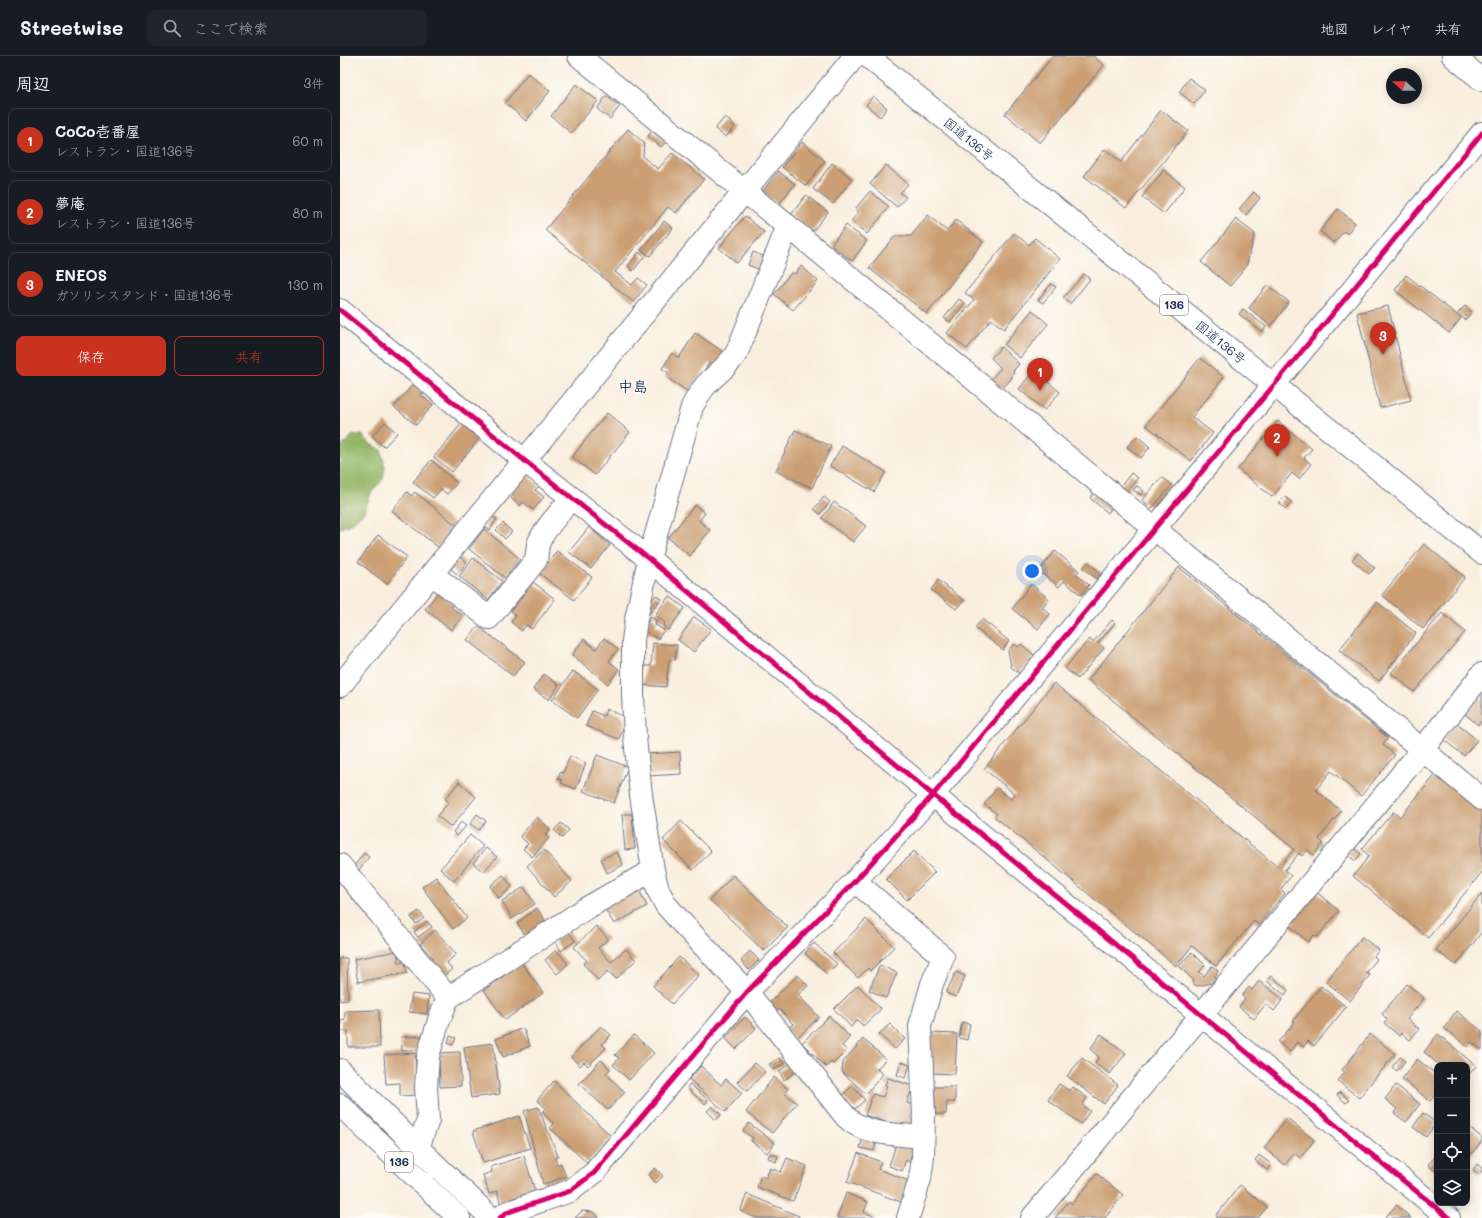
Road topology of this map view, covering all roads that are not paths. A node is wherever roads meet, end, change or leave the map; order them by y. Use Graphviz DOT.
graph roads {
  1 [pos="580,56"];
  2 [pos="855,56"];
  3 [pos="867,56"];
  4 [pos="1453,56"];
  5 [pos="1482,80"];
  6 [pos="1482,133"];
  7 [pos="744,191"];
  8 [pos="788,226"];
  9 [pos="340,310"];
  10 [pos="1274,385"];
  11 [pos="525,461"];
  12 [pos="572,498"];
  13 [pos="1154,529"];
  14 [pos="1482,553"];
  15 [pos="649,559"];
  16 [pos="432,574"];
  17 [pos="1482,674"];
  18 [pos="340,686"];
  19 [pos="1422,750"];
  20 [pos="933,795"];
  21 [pos="1482,799"];
  22 [pos="340,865"];
  23 [pos="653,870"];
  24 [pos="855,881"];
  25 [pos="747,992"];
  26 [pos="448,998"];
  27 [pos="1201,1014"];
  28 [pos="340,1070"];
  29 [pos="340,1106"];
  30 [pos="923,1137"];
  31 [pos="418,1148"];
  32 [pos="909,1217"];
  33 [pos="459,1218"];
  34 [pos="492,1218"];
  35 [pos="500,1218"];
  36 [pos="1032,1218"];
  37 [pos="1449,1218"];
  1 -- 7 [label="main road"];
  2 -- 7 [label="main road"];
  3 -- 10 [label="main road, 国道136号 / 136"];
  4 -- 5 [label="main road"];
  6 -- 10 [label="main road"];
  7 -- 8 [label="main road"];
  7 -- 11 [label="main road"];
  8 -- 13 [label="main road"];
  8 -- 15 [label="main road"];
  9 -- 11 [label="main road"];
  10 -- 13 [label="main road"];
  10 -- 14 [label="main road, 国道136号 / 136"];
  11 -- 12 [label="main road"];
  11 -- 16 [label="main road"];
  12 -- 15 [label="main road"];
  12 -- 16 [label="main road"];
  13 -- 19 [label="main road"];
  13 -- 20 [label="main road"];
  15 -- 20 [label="main road"];
  15 -- 23 [label="main road"];
  16 -- 18 [label="main road"];
  17 -- 19 [label="main road"];
  19 -- 21 [label="main road"];
  19 -- 27 [label="main road"];
  20 -- 24 [label="main road"];
  20 -- 27 [label="main road"];
  22 -- 26 [label="main road"];
  23 -- 25 [label="main road"];
  23 -- 26 [label="main road"];
  24 -- 25 [label="main road"];
  24 -- 30 [label="main road"];
  25 -- 30 [label="main road"];
  25 -- 35 [label="main road"];
  26 -- 31 [label="main road"];
  27 -- 36 [label="main road"];
  27 -- 37 [label="main road"];
  28 -- 31 [label="main road"];
  29 -- 33 [label="main road, 136"];
  30 -- 32 [label="main road"];
  31 -- 34 [label="main road"];
}
